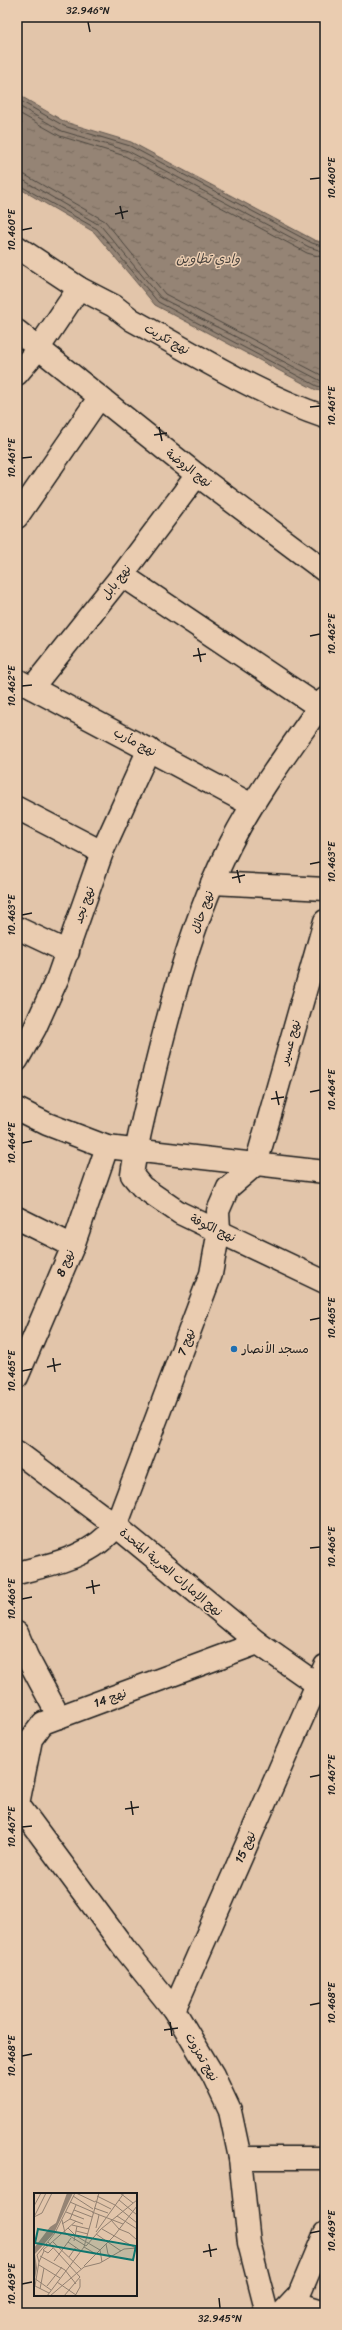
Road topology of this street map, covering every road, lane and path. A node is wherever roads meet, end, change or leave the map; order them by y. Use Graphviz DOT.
graph roads {
  1 [pos="17,247"];
  2 [pos="79,288"];
  3 [pos="17,331"];
  4 [pos="38,349"];
  5 [pos="17,374"];
  6 [pos="100,398"];
  7 [pos="325,417"];
  8 [pos="197,475"];
  9 [pos="17,517"];
  10 [pos="325,571"];
  11 [pos="122,575"];
  12 [pos="25,684"];
  13 [pos="322,703"];
  14 [pos="149,749"];
  15 [pos="252,805"];
  16 [pos="17,808"];
  17 [pos="102,852"];
  18 [pos="212,883"];
  19 [pos="325,889"];
  20 [pos="325,921"];
  21 [pos="17,928"];
  22 [pos="68,952"];
  23 [pos="17,1060"];
  24 [pos="17,1109"];
  25 [pos="108,1147"];
  26 [pos="136,1149"];
  27 [pos="256,1164"];
  28 [pos="325,1172"];
  29 [pos="17,1218"];
  30 [pos="219,1230"];
  31 [pos="73,1246"];
  32 [pos="325,1282"];
  33 [pos="17,1377"];
  34 [pos="17,1452"];
  35 [pos="116,1526"];
  36 [pos="17,1573"];
  37 [pos="17,1633"];
  38 [pos="258,1643"];
  39 [pos="322,1680"];
  40 [pos="59,1717"];
  41 [pos="18,1803"];
  42 [pos="174,2010"];
  43 [pos="240,2158"];
  44 [pos="325,2158"];
  45 [pos="325,2233"];
  46 [pos="288,2307"];
  47 [pos="325,2312"];
  48 [pos="266,2313"];
  1 -- 2 [label="street, نهج تكريت"];
  2 -- 4 [label="street"];
  2 -- 7 [label="street, نهج تكريت"];
  3 -- 4 [label="street, نهج الروضة"];
  4 -- 5 [label="street"];
  4 -- 6 [label="street, نهج الروضة"];
  6 -- 8 [label="street, نهج الروضة"];
  6 -- 9 [label="street"];
  8 -- 10 [label="street, نهج الروضة"];
  8 -- 11 [label="street, نهج بابل"];
  11 -- 12 [label="street, نهج بابل"];
  11 -- 13 [label="street"];
  12 -- 14 [label="street, نهج مأرب"];
  13 -- 15 [label="street, نهج حائل"];
  14 -- 15 [label="street, نهج مأرب"];
  14 -- 17 [label="street, نهج نجد"];
  15 -- 18 [label="street, نهج حائل"];
  16 -- 17 [label="street"];
  17 -- 22 [label="street, نهج نجد"];
  18 -- 19 [label="street"];
  18 -- 26 [label="street, نهج حائل"];
  20 -- 27 [label="street, نهج عسير"];
  21 -- 22 [label="street"];
  22 -- 23 [label="street, نهج نجد"];
  24 -- 25 [label="street"];
  25 -- 26 [label="street"];
  25 -- 31 [label="street, نهج 8"];
  26 -- 27 [label="street"];
  26 -- 30 [label="street, نهج الكوفة"];
  27 -- 28 [label="street"];
  27 -- 30 [label="street, نهج 7"];
  29 -- 31 [label="street"];
  30 -- 32 [label="street, نهج الكوفة"];
  30 -- 35 [label="street, نهج 7"];
  31 -- 33 [label="street, نهج 8"];
  34 -- 35 [label="street, نهج الإمارات العربية المتحدة"];
  35 -- 36 [label="street"];
  35 -- 38 [label="street, نهج الإمارات العربية المتحدة"];
  37 -- 40 [label="street"];
  38 -- 39 [label="street, نهج الإمارات العربية المتحدة"];
  38 -- 40 [label="street, نهج 14"];
  39 -- 42 [label="street, نهج 15"];
  40 -- 41 [label="street, نهج 14"];
  41 -- 42 [label="street, نهج تمزوت"];
  42 -- 43 [label="street, نهج تمزوت"];
  43 -- 44 [label="street"];
  43 -- 48 [label="street, نهج تمزوت"];
  45 -- 46 [label="street"];
  46 -- 47 [label="street"];
}
